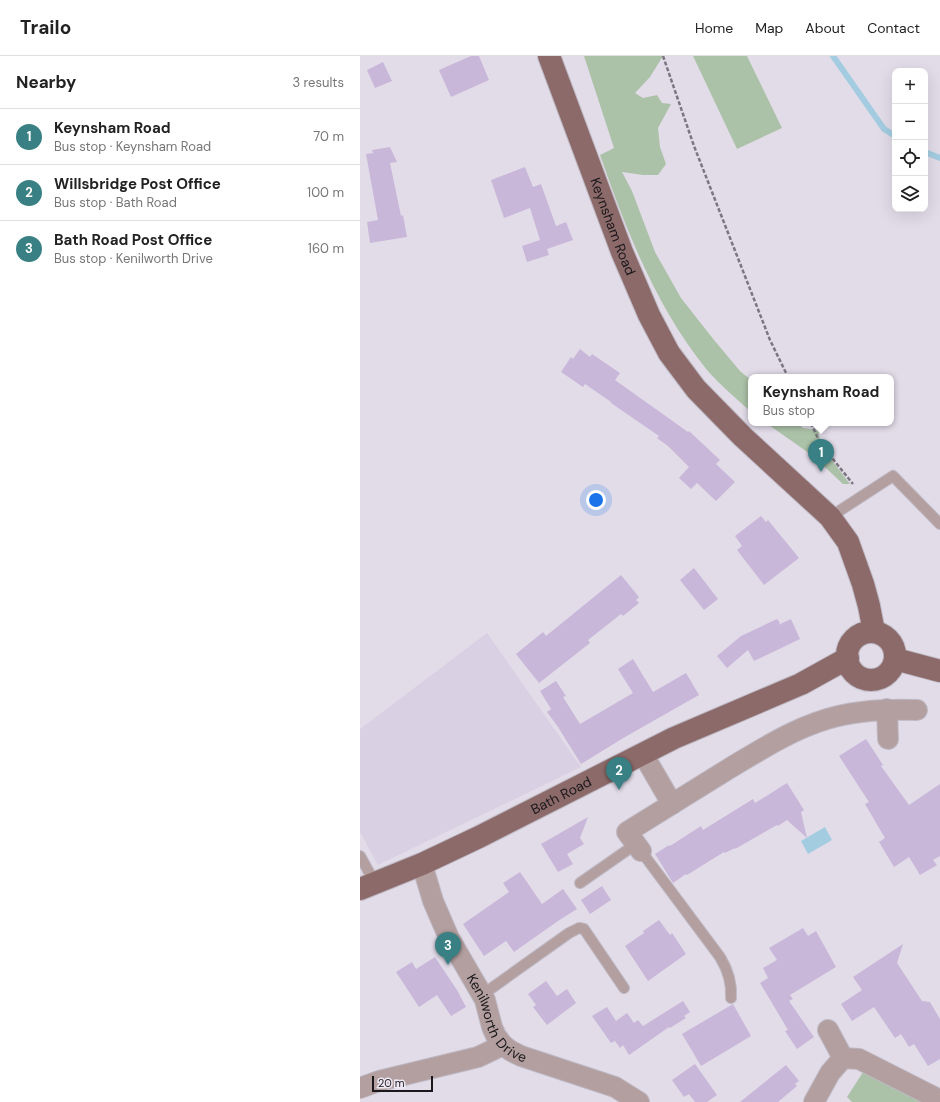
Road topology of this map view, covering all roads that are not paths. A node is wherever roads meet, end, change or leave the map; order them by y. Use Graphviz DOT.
graph roads {
  1 [pos="549,56"];
  2 [pos="830,517"];
  3 [pos="940,524"];
  4 [pos="874,632"];
  5 [pos="848,658"];
  6 [pos="895,659"];
  7 [pos="940,671"];
  8 [pos="887,709"];
  9 [pos="918,710"];
  10 [pos="888,739"];
  11 [pos="643,754"];
  12 [pos="672,804"];
  13 [pos="638,848"];
  14 [pos="360,856"];
  15 [pos="422,864"];
  16 [pos="580,883"];
  17 [pos="368,886"];
  18 [pos="624,988"];
  19 [pos="482,996"];
  20 [pos="730,998"];
  21 [pos="828,1030"];
  22 [pos="503,1045"];
  23 [pos="843,1058"];
  24 [pos="360,1088"];
  25 [pos="940,1100"];
  26 [pos="639,1102"];
  27 [pos="814,1102"];
  1 -- 2 [label="main road, Keynsham Road"];
  2 -- 3 [label="lane"];
  2 -- 4 [label="main road, Keynsham Road"];
  4 -- 5 [label="main road"];
  4 -- 6 [label="main road"];
  5 -- 6 [label="main road"];
  5 -- 11 [label="main road, Bath Road"];
  6 -- 7 [label="main road"];
  8 -- 9 [label="street"];
  8 -- 10 [label="street"];
  8 -- 12 [label="street"];
  11 -- 12 [label="street"];
  11 -- 15 [label="main road, Bath Road"];
  12 -- 13 [label="street"];
  13 -- 16 [label="lane"];
  13 -- 20 [label="lane"];
  14 -- 17 [label="lane"];
  15 -- 17 [label="main road, Bath Road"];
  15 -- 19 [label="street, Kenilworth Drive"];
  18 -- 19 [label="lane"];
  19 -- 22 [label="street, Kenilworth Drive"];
  21 -- 23 [label="street"];
  22 -- 24 [label="street"];
  22 -- 26 [label="street, Kenilworth Drive"];
  23 -- 25 [label="street"];
  23 -- 27 [label="street"];
}
